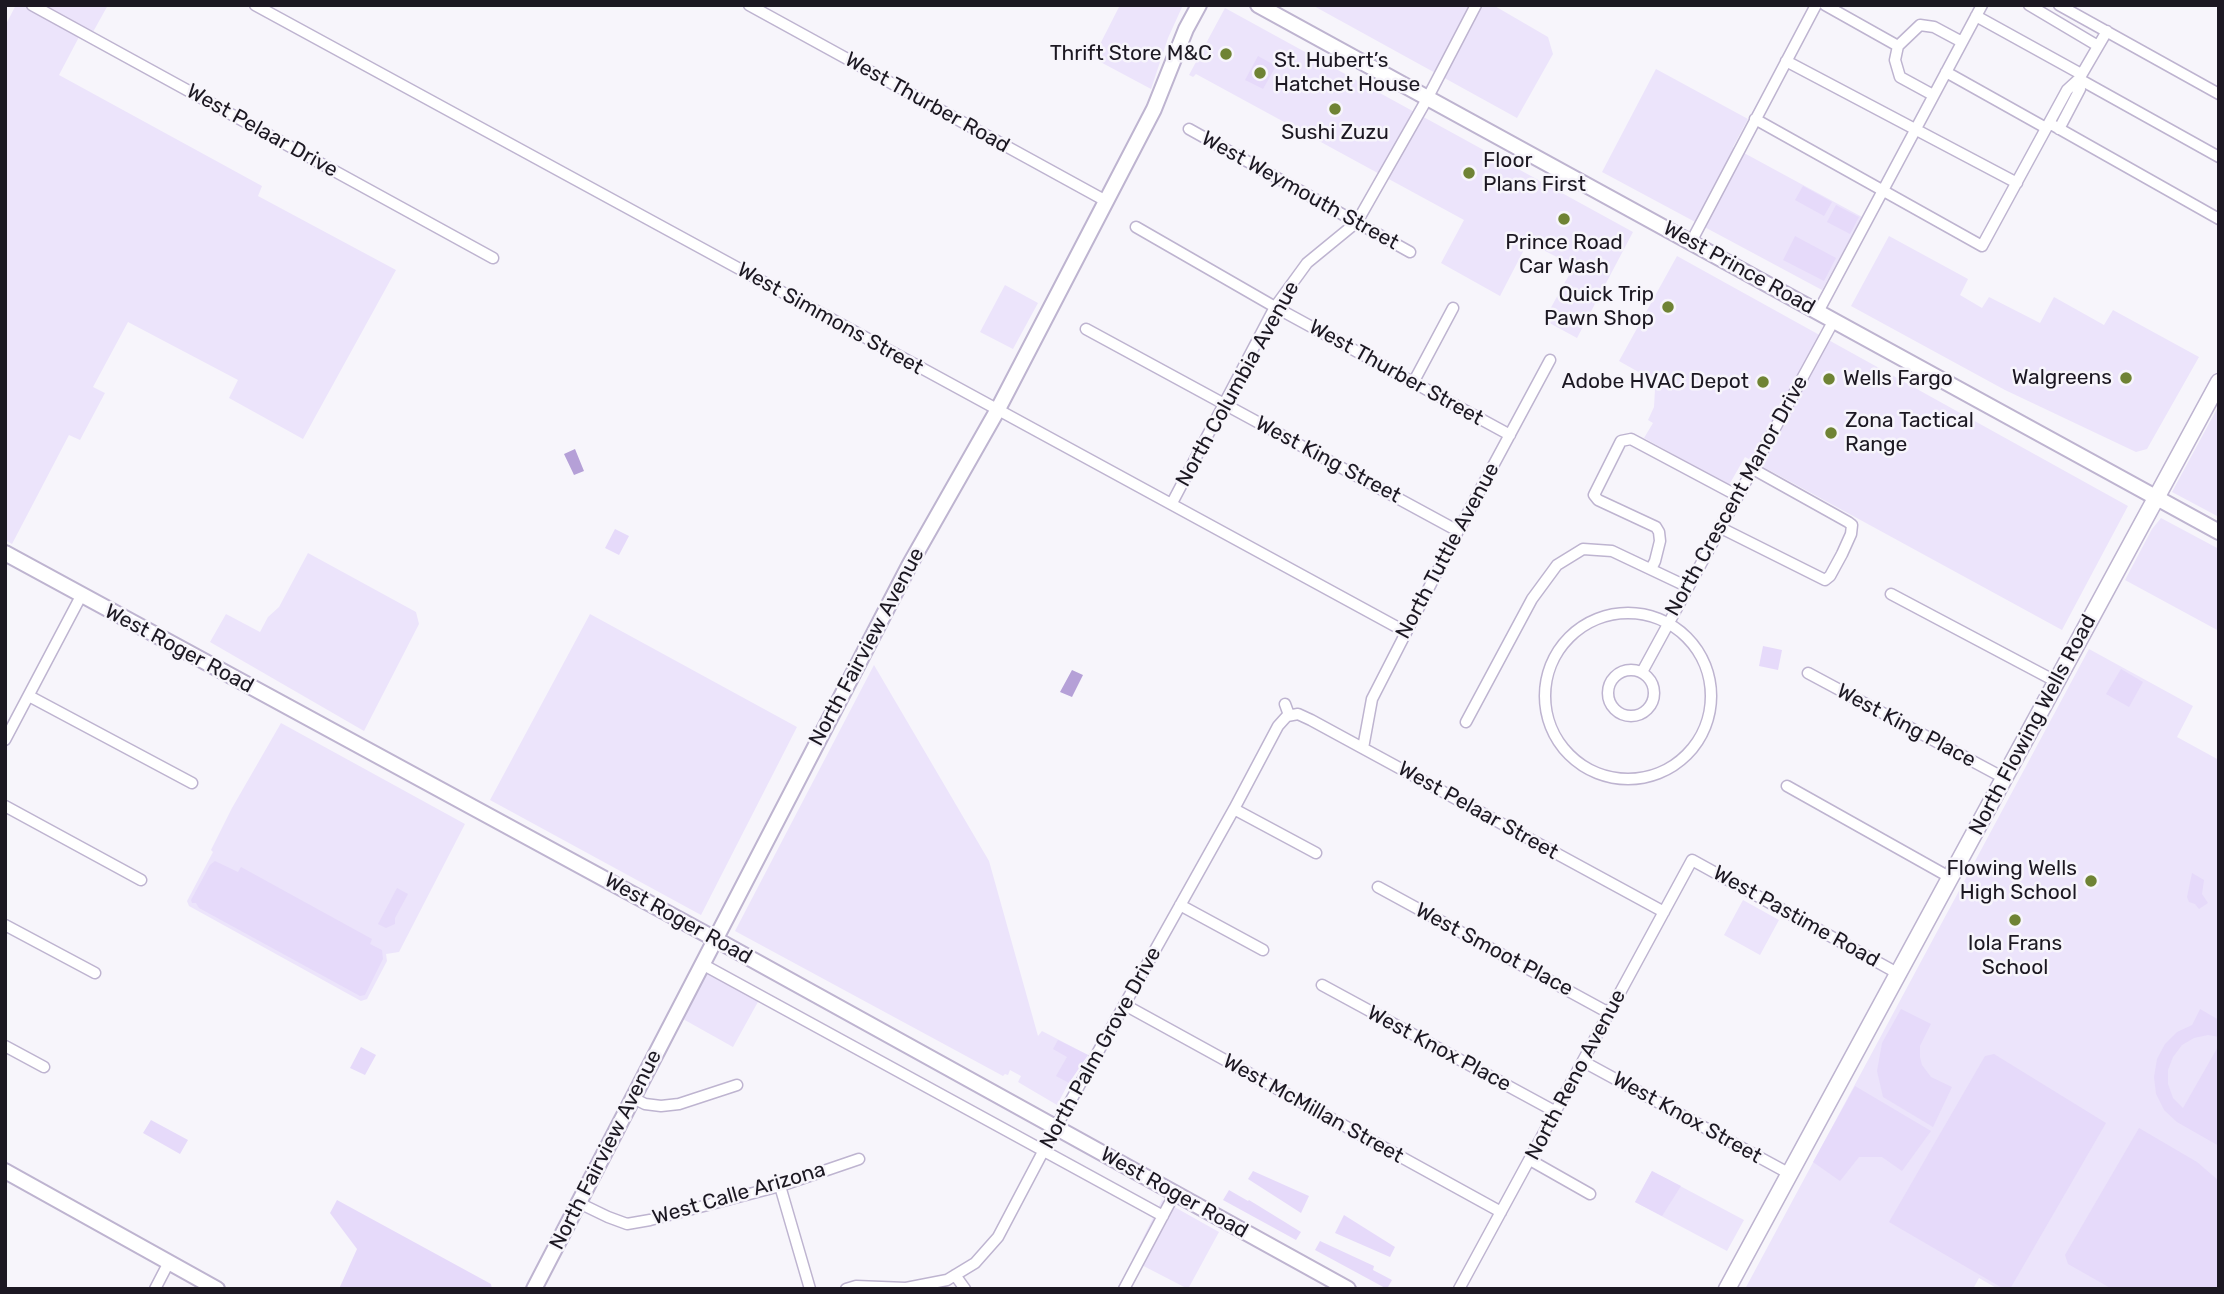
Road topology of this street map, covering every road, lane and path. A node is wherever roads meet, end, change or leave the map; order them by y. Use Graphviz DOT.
graph roads {
  1 [pos="32,5"];
  2 [pos="255,5"];
  3 [pos="749,5"];
  4 [pos="1199,5"];
  5 [pos="1258,5"];
  6 [pos="1476,5"];
  7 [pos="1816,5"];
  8 [pos="1825,5"];
  9 [pos="2029,5"];
  10 [pos="2059,5"];
  11 [pos="1977,9"];
  12 [pos="2106,31"];
  13 [pos="1962,42"];
  14 [pos="1898,46"];
  15 [pos="2098,46"];
  16 [pos="1786,61"];
  17 [pos="1946,72"];
  18 [pos="2080,76"];
  19 [pos="2219,94"];
  20 [pos="1933,95"];
  21 [pos="1427,99"];
  22 [pos="1755,119"];
  23 [pos="2048,125"];
  24 [pos="1189,129"];
  25 [pos="1915,129"];
  26 [pos="2059,129"];
  27 [pos="2219,157"];
  28 [pos="2017,183"];
  29 [pos="1882,189"];
  30 [pos="1106,201"];
  31 [pos="2219,219"];
  32 [pos="1357,222"];
  33 [pos="1136,227"];
  34 [pos="1691,242"];
  35 [pos="1410,252"];
  36 [pos="493,257"];
  37 [pos="1275,307"];
  38 [pos="1453,308"];
  39 [pos="1818,312"];
  40 [pos="1834,320"];
  41 [pos="1086,329"];
  42 [pos="1550,360"];
  43 [pos="2219,382"];
  44 [pos="1413,383"];
  45 [pos="1224,404"];
  46 [pos="997,411"];
  47 [pos="1510,435"];
  48 [pos="1753,469"];
  49 [pos="1738,496"];
  50 [pos="2157,497"];
  51 [pos="1172,503"];
  52 [pos="1721,528"];
  53 [pos="1458,530"];
  54 [pos="2219,532"];
  55 [pos="5,553"];
  56 [pos="1651,569"];
  57 [pos="1688,587"];
  58 [pos="1891,594"];
  59 [pos="81,596"];
  60 [pos="1668,622"];
  61 [pos="1406,632"];
  62 [pos="1642,672"];
  63 [pos="1808,673"];
  64 [pos="2057,682"];
  65 [pos="29,695"];
  66 [pos="1285,704"];
  67 [pos="1290,715"];
  68 [pos="1466,722"];
  69 [pos="5,740"];
  70 [pos="1363,748"];
  71 [pos="2004,778"];
  72 [pos="192,783"];
  73 [pos="1787,786"];
  74 [pos="5,806"];
  75 [pos="1234,808"];
  76 [pos="1316,853"];
  77 [pos="1692,860"];
  78 [pos="1951,878"];
  79 [pos="141,880"];
  80 [pos="1378,887"];
  81 [pos="1180,905"];
  82 [pos="1664,912"];
  83 [pos="5,925"];
  84 [pos="715,939"];
  85 [pos="1262,950"];
  86 [pos="702,964"];
  87 [pos="95,973"];
  88 [pos="1899,974"];
  89 [pos="1322,985"];
  90 [pos="1125,1004"];
  91 [pos="1609,1013"];
  92 [pos="5,1046"];
  93 [pos="1584,1062"];
  94 [pos="44,1067"];
  95 [pos="737,1085"];
  96 [pos="633,1098"];
  97 [pos="1556,1112"];
  98 [pos="1056,1127"];
  99 [pos="1044,1151"];
  100 [pos="859,1159"];
  101 [pos="1530,1160"];
  102 [pos="5,1171"];
  103 [pos="1790,1174"];
  104 [pos="780,1185"];
  105 [pos="1175,1193"];
  106 [pos="1590,1194"];
  107 [pos="579,1203"];
  108 [pos="1501,1212"];
  109 [pos="1163,1216"];
  110 [pos="169,1262"];
  111 [pos="956,1275"];
  112 [pos="155,1289"];
  113 [pos="217,1289"];
  114 [pos="534,1289"];
  115 [pos="810,1289"];
  116 [pos="846,1289"];
  117 [pos="965,1289"];
  118 [pos="1124,1289"];
  119 [pos="1348,1289"];
  120 [pos="1458,1289"];
  121 [pos="1727,1289"];
  1 -- 36 [label="street, West Pelaar Drive"];
  2 -- 46 [label="street, West Simmons Street"];
  3 -- 30 [label="street, West Thurber Road"];
  4 -- 30 [label="street, North Fairview Avenue"];
  5 -- 21 [label="street, West Prince Road"];
  6 -- 21 [label="street, North Columbia Avenue"];
  7 -- 16 [label="street"];
  8 -- 14 [label="street"];
  9 -- 15 [label="street"];
  10 -- 12 [label="street"];
  11 -- 13 [label="street"];
  11 -- 18 [label="street"];
  12 -- 15 [label="street"];
  12 -- 19 [label="street"];
  13 -- 14 [label="street"];
  13 -- 17 [label="street"];
  14 -- 20 [label="street"];
  15 -- 18 [label="street"];
  16 -- 22 [label="street"];
  16 -- 25 [label="street"];
  17 -- 20 [label="street"];
  17 -- 23 [label="street"];
  18 -- 23 [label="street"];
  18 -- 26 [label="street"];
  18 -- 27 [label="street"];
  20 -- 25 [label="street"];
  21 -- 32 [label="street, North Columbia Avenue"];
  21 -- 34 [label="street, West Prince Road"];
  22 -- 29 [label="street"];
  22 -- 34 [label="street"];
  23 -- 26 [label="street"];
  23 -- 28 [label="street"];
  24 -- 32 [label="street, West Weymouth Street"];
  25 -- 28 [label="street"];
  25 -- 29 [label="street"];
  26 -- 31 [label="street"];
  28 -- 29 [label="street"];
  29 -- 39 [label="street"];
  30 -- 46 [label="street, North Fairview Avenue"];
  32 -- 35 [label="street, West Weymouth Street"];
  32 -- 37 [label="street, North Columbia Avenue"];
  33 -- 37 [label="street, West Thurber Street"];
  34 -- 39 [label="street, West Prince Road"];
  37 -- 44 [label="street, West Thurber Street"];
  37 -- 45 [label="street, North Columbia Avenue"];
  38 -- 44 [label="street"];
  39 -- 40 [label="street, West Prince Road"];
  40 -- 48 [label="street, North Crescent Manor Drive"];
  40 -- 50 [label="street, West Prince Road"];
  41 -- 45 [label="street, West King Street"];
  42 -- 47 [label="street, North Tuttle Avenue"];
  43 -- 50 [label="main road, North Flowing Wells Road"];
  44 -- 47 [label="street, West Thurber Street"];
  45 -- 51 [label="street, North Columbia Avenue"];
  45 -- 53 [label="street, West King Street"];
  46 -- 51 [label="street, West Simmons Street"];
  46 -- 84 [label="street, North Fairview Avenue"];
  47 -- 53 [label="street, North Tuttle Avenue"];
  48 -- 49 [label="street, North Crescent Manor Drive"];
  48 -- 52 [label="street"];
  49 -- 52 [label="street, North Crescent Manor Drive"];
  49 -- 56 [label="street"];
  50 -- 54 [label="street, West Prince Road"];
  50 -- 64 [label="main road, North Flowing Wells Road"];
  51 -- 61 [label="street, West Simmons Street"];
  52 -- 57 [label="street, North Crescent Manor Drive"];
  53 -- 61 [label="street, North Tuttle Avenue"];
  55 -- 59 [label="street, West Roger Road"];
  56 -- 57 [label="street"];
  56 -- 68 [label="street"];
  57 -- 60 [label="street, North Crescent Manor Drive"];
  58 -- 64 [label="street"];
  59 -- 65 [label="street"];
  59 -- 84 [label="street, West Roger Road"];
  60 -- 60 [label="street"];
  60 -- 62 [label="street, North Crescent Manor Drive"];
  61 -- 70 [label="street, North Tuttle Avenue"];
  62 -- 62 [label="street"];
  63 -- 71 [label="street, West King Place"];
  64 -- 71 [label="main road, North Flowing Wells Road"];
  65 -- 69 [label="street"];
  65 -- 72 [label="street"];
  66 -- 67 [label="street"];
  67 -- 70 [label="street, West Pelaar Street"];
  67 -- 75 [label="street, North Palm Grove Drive"];
  70 -- 82 [label="street, West Pelaar Street"];
  71 -- 78 [label="main road, North Flowing Wells Road"];
  73 -- 78 [label="street"];
  74 -- 79 [label="street"];
  75 -- 76 [label="street"];
  75 -- 81 [label="street, North Palm Grove Drive"];
  77 -- 82 [label="street, North Reno Avenue"];
  77 -- 88 [label="street, West Pastime Road"];
  78 -- 88 [label="main road, North Flowing Wells Road"];
  80 -- 91 [label="street, West Smoot Place"];
  81 -- 85 [label="street"];
  81 -- 90 [label="street, North Palm Grove Drive"];
  82 -- 91 [label="street, North Reno Avenue"];
  83 -- 87 [label="street"];
  84 -- 86 [label="street, North Fairview Avenue"];
  84 -- 98 [label="street, West Roger Road"];
  86 -- 96 [label="street, North Fairview Avenue"];
  86 -- 99 [label="street, West Roger Road"];
  88 -- 103 [label="main road, North Flowing Wells Road"];
  89 -- 97 [label="street, West Knox Place"];
  90 -- 98 [label="street, North Palm Grove Drive"];
  90 -- 108 [label="street, West McMillan Street"];
  91 -- 93 [label="street, North Reno Avenue"];
  92 -- 94 [label="street"];
  93 -- 97 [label="street, North Reno Avenue"];
  93 -- 103 [label="street, West Knox Street"];
  95 -- 96 [label="street"];
  96 -- 107 [label="street, North Fairview Avenue"];
  97 -- 101 [label="street, North Reno Avenue"];
  98 -- 99 [label="street, North Palm Grove Drive"];
  98 -- 105 [label="street, West Roger Road"];
  99 -- 109 [label="street, West Roger Road"];
  99 -- 111 [label="street, North Palm Grove Drive"];
  100 -- 104 [label="street, West Calle Arizona"];
  101 -- 106 [label="street"];
  101 -- 108 [label="street, North Reno Avenue"];
  102 -- 110 [label="street"];
  103 -- 121 [label="main road, North Flowing Wells Road"];
  104 -- 107 [label="street, West Calle Arizona"];
  104 -- 115 [label="street"];
  105 -- 109 [label="street"];
  105 -- 119 [label="street, West Roger Road"];
  107 -- 114 [label="street, North Fairview Avenue"];
  108 -- 120 [label="street, North Reno Avenue"];
  109 -- 118 [label="street"];
  110 -- 112 [label="street"];
  110 -- 113 [label="street"];
  111 -- 116 [label="street, North Palm Grove Drive"];
  111 -- 117 [label="street"];
}
